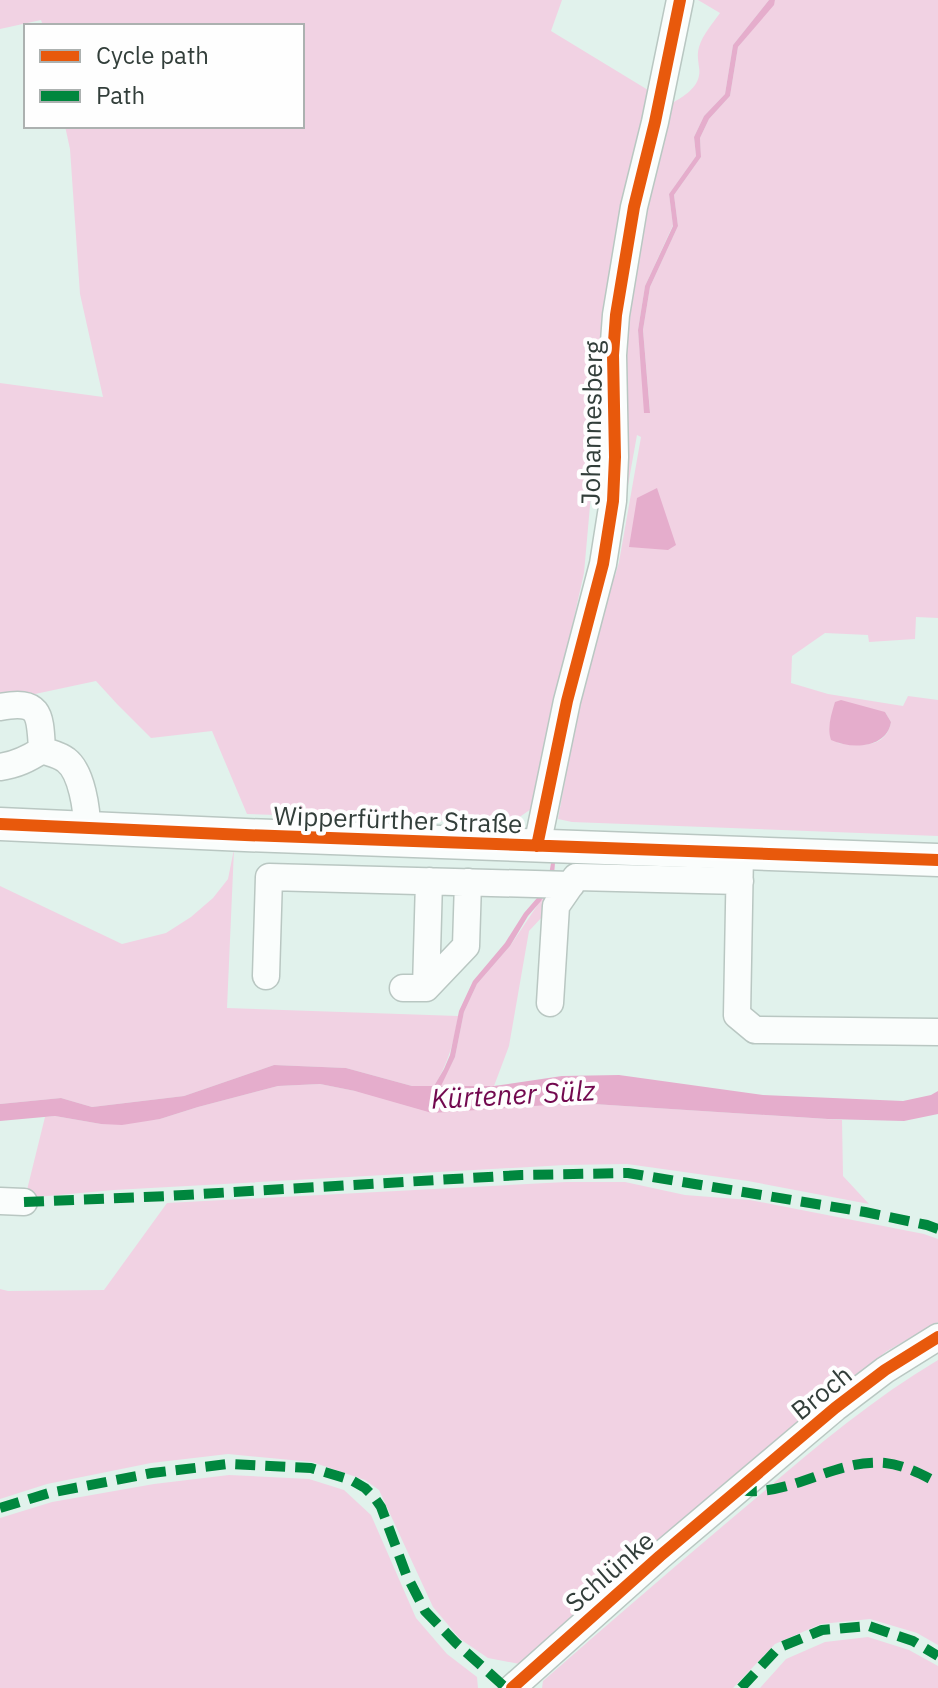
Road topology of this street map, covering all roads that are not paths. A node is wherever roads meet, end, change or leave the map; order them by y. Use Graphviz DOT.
graph roads {
  1 [pos="680,0"];
  2 [pos="0,707"];
  3 [pos="42,750"];
  4 [pos="0,767"];
  5 [pos="0,824"];
  6 [pos="87,829"];
  7 [pos="537,846"];
  8 [pos="938,860"];
  9 [pos="740,867"];
  10 [pos="429,881"];
  11 [pos="468,882"];
  12 [pos="555,885"];
  13 [pos="266,976"];
  14 [pos="550,1003"];
  15 [pos="938,1032"];
  16 [pos="938,1337"];
  17 [pos="737,1489"];
  18 [pos="512,1688"];
  1 -- 7 [label="street, Johannesberg"];
  2 -- 3 [label="street"];
  3 -- 4 [label="street"];
  3 -- 6 [label="street"];
  5 -- 6 [label="main road, Wipperfürther Straße"];
  6 -- 7 [label="main road, Wipperfürther Straße"];
  7 -- 9 [label="main road, Wipperfürther Straße"];
  8 -- 9 [label="main road, Wipperfürther Straße"];
  9 -- 12 [label="street"];
  9 -- 15 [label="street"];
  10 -- 11 [label="street"];
  10 -- 11 [label="street"];
  10 -- 13 [label="street"];
  11 -- 12 [label="street"];
  12 -- 14 [label="street"];
  16 -- 17 [label="street, Broch"];
  17 -- 18 [label="street, Schlünke"];
}
